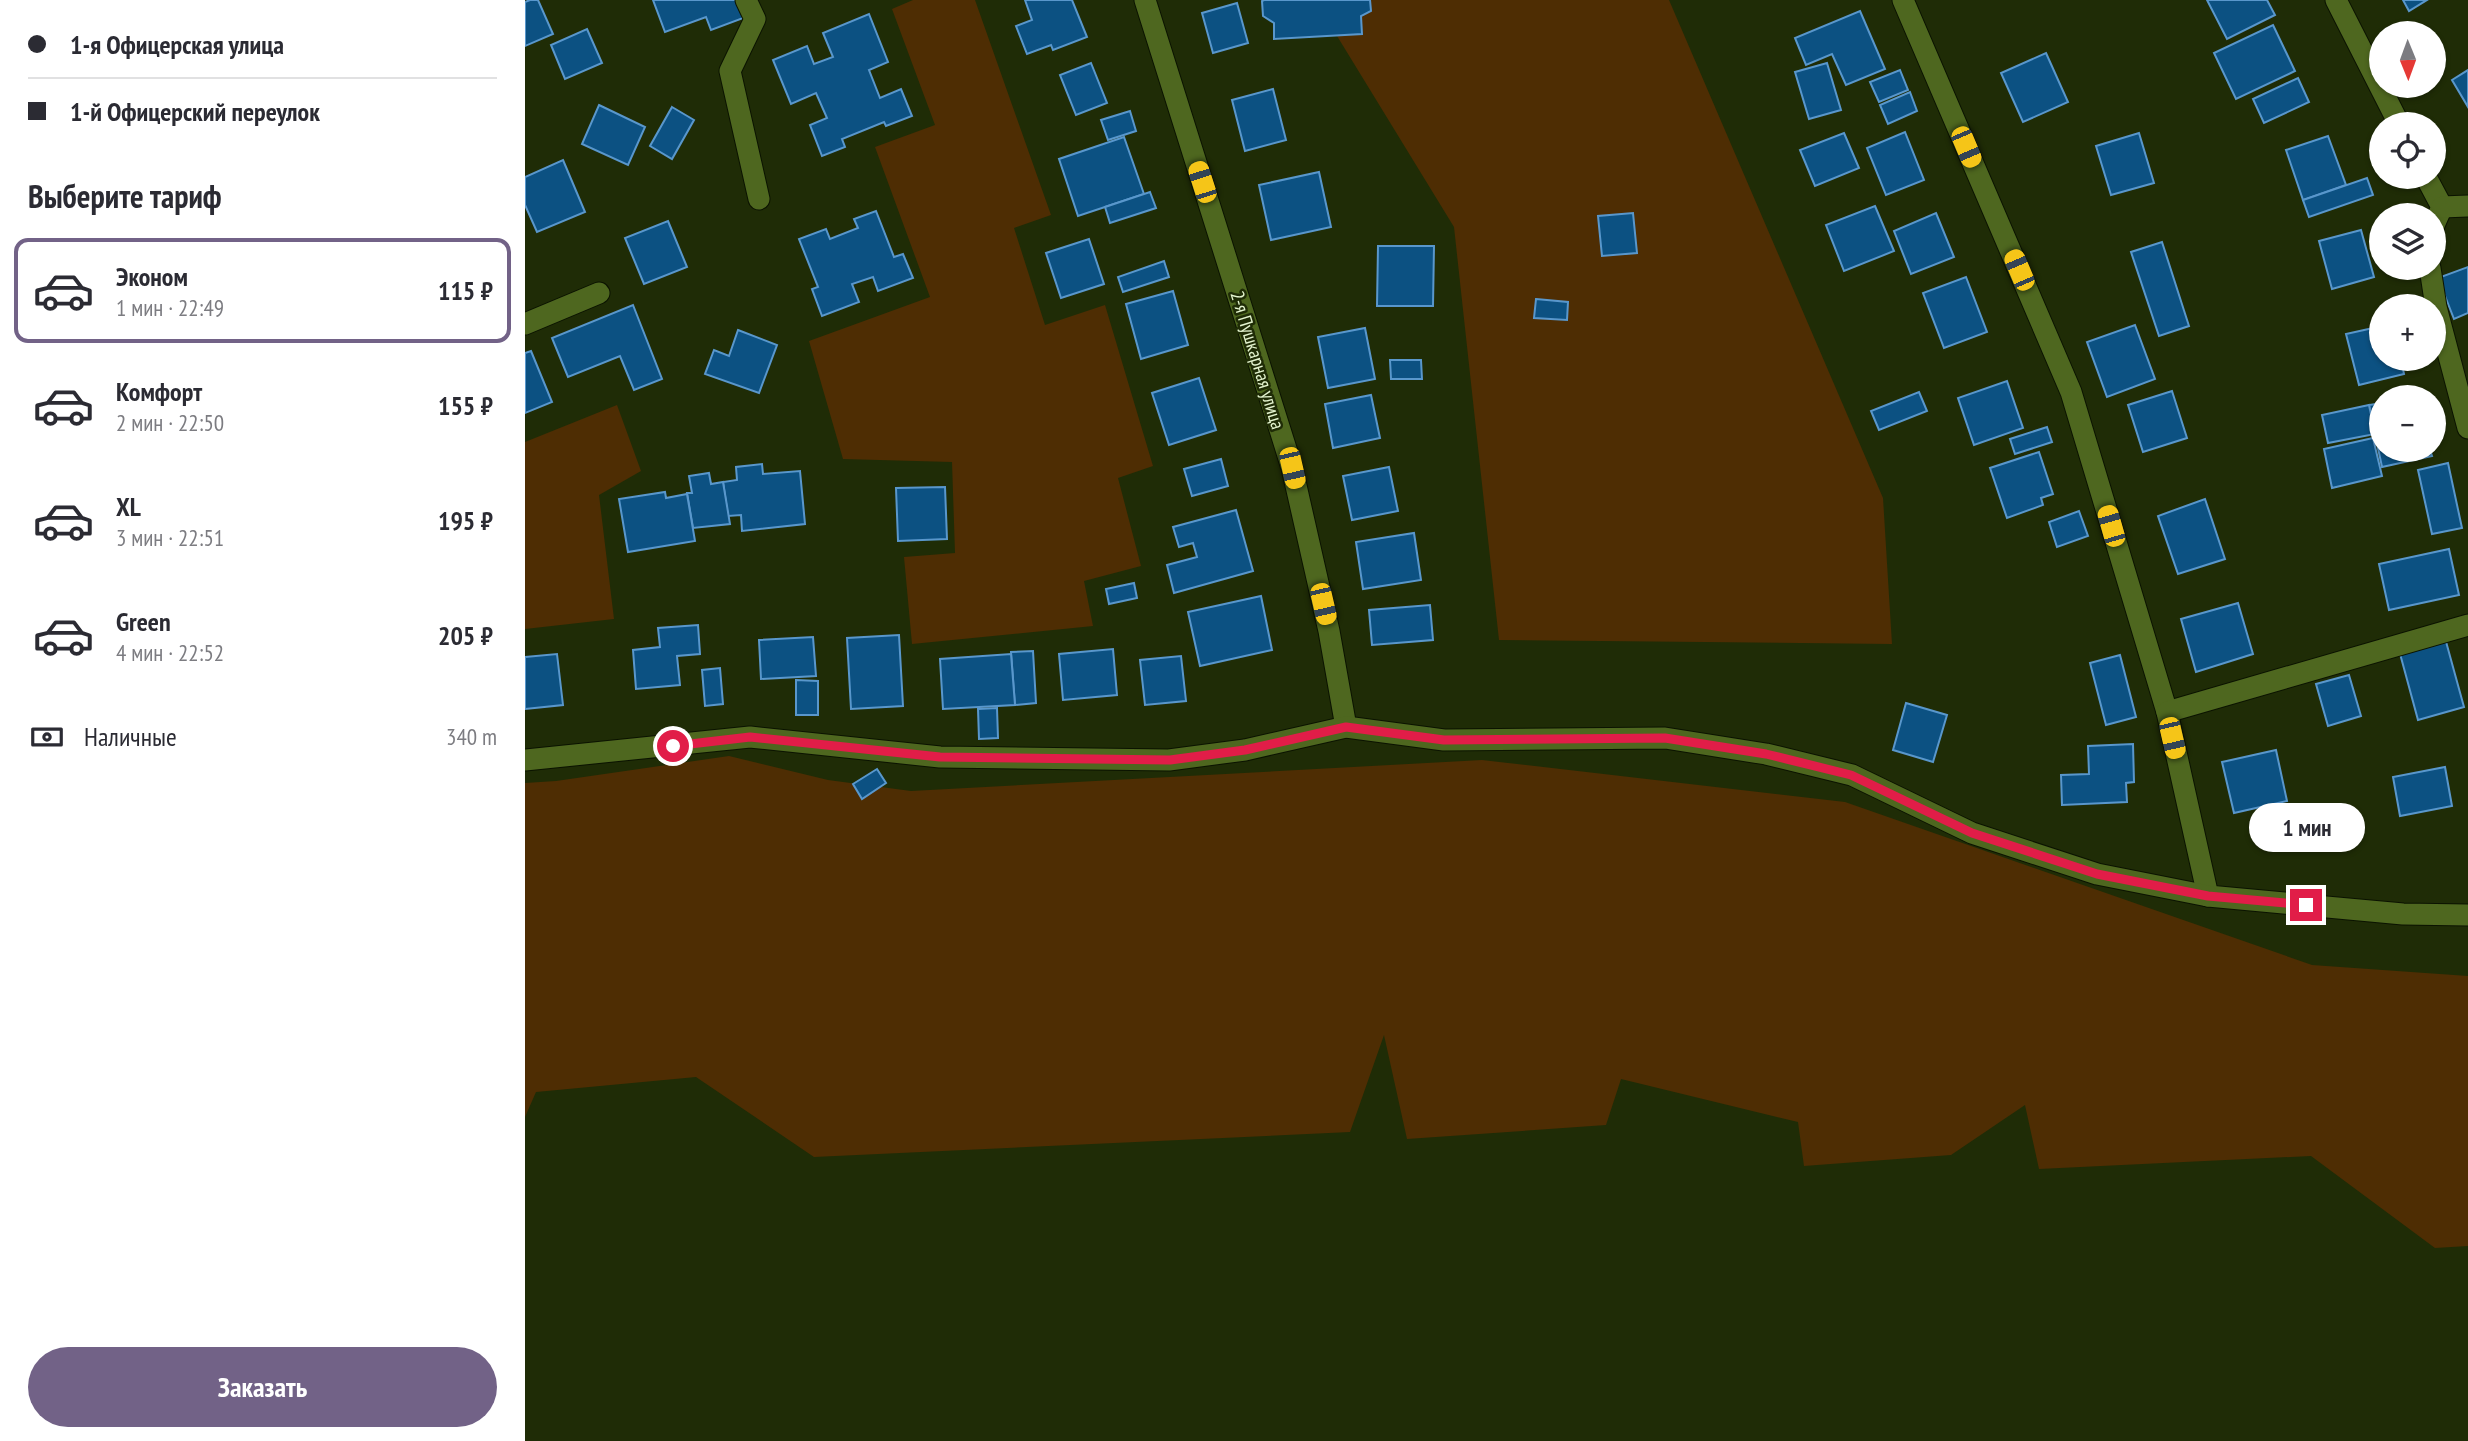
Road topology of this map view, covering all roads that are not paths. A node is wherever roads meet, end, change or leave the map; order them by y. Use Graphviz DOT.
graph roads {
  1 [pos="746,0"];
  2 [pos="1145,0"];
  3 [pos="1903,0"];
  4 [pos="2336,0"];
  5 [pos="2393,112"];
  6 [pos="759,199"];
  7 [pos="2468,206"];
  8 [pos="2446,213"];
  9 [pos="2432,280"];
  10 [pos="599,293"];
  11 [pos="525,324"];
  12 [pos="2468,428"];
  13 [pos="2468,625"];
  14 [pos="2167,712"];
  15 [pos="1346,727"];
  16 [pos="525,760"];
  17 [pos="2208,896"];
  18 [pos="2468,915"];
  1 -- 6 [label="street"];
  2 -- 15 [label="street, 2-я Пушкарная улица"];
  3 -- 14 [label="street"];
  4 -- 5 [label="street"];
  7 -- 8 [label="street"];
  9 -- 12 [label="street"];
  10 -- 11 [label="street"];
  13 -- 14 [label="street"];
  14 -- 17 [label="street"];
  15 -- 16 [label="street"];
  15 -- 17 [label="street"];
  17 -- 18 [label="street"];
}
